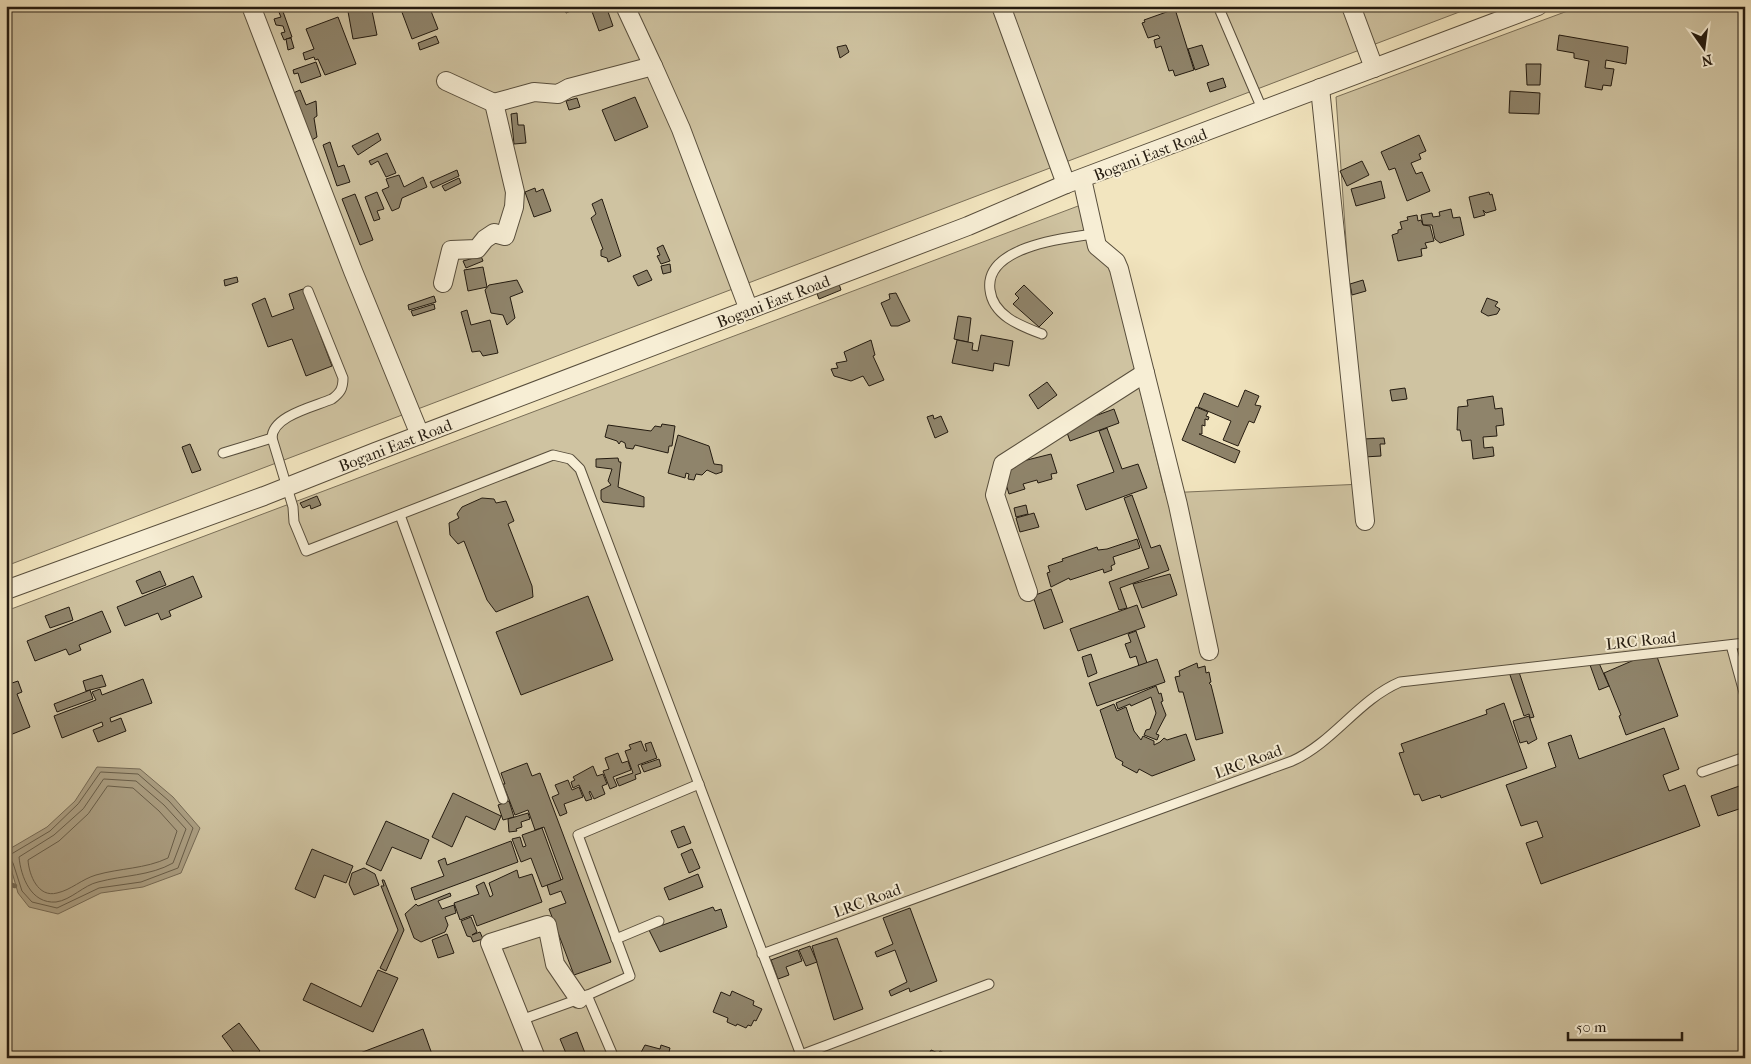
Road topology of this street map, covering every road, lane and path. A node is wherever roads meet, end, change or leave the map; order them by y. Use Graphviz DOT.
graph roads {
  1 [pos="251,6"];
  2 [pos="625,6"];
  3 [pos="1000,6"];
  4 [pos="1218,6"];
  5 [pos="1351,6"];
  6 [pos="1538,6"];
  7 [pos="653,66"];
  8 [pos="1374,68"];
  9 [pos="446,82"];
  10 [pos="1320,88"];
  11 [pos="494,103"];
  12 [pos="1263,111"];
  13 [pos="1074,182"];
  14 [pos="1094,234"];
  15 [pos="442,283"];
  16 [pos="308,291"];
  17 [pos="749,310"];
  18 [pos="1042,334"];
  19 [pos="1145,373"];
  20 [pos="420,434"];
  21 [pos="272,438"];
  22 [pos="224,453"];
  23 [pos="286,488"];
  24 [pos="400,515"];
  25 [pos="1365,521"];
  26 [pos="6,590"];
  27 [pos="1028,592"];
  28 [pos="1745,643"];
  29 [pos="1731,645"];
  30 [pos="1210,651"];
  31 [pos="1745,696"];
  32 [pos="1745,757"];
  33 [pos="1702,772"];
  34 [pos="699,784"];
  35 [pos="503,799"];
  36 [pos="659,921"];
  37 [pos="616,939"];
  38 [pos="762,954"];
  39 [pos="989,984"];
  40 [pos="583,997"];
  41 [pos="521,1020"];
  42 [pos="797,1056"];
  43 [pos="536,1058"];
  44 [pos="614,1058"];
  1 -- 20 [label="street"];
  2 -- 7 [label="street"];
  3 -- 13 [label="street"];
  4 -- 12 [label="lane"];
  5 -- 8 [label="street"];
  6 -- 8 [label="street, Bogani East Road"];
  7 -- 11 [label="street"];
  7 -- 17 [label="street"];
  8 -- 10 [label="street, Bogani East Road"];
  9 -- 11 [label="street"];
  10 -- 12 [label="street, Bogani East Road"];
  10 -- 25 [label="street"];
  11 -- 15 [label="street"];
  12 -- 13 [label="street, Bogani East Road"];
  13 -- 14 [label="street"];
  13 -- 17 [label="street, Bogani East Road"];
  14 -- 18 [label="lane"];
  14 -- 19 [label="street"];
  16 -- 21 [label="lane"];
  17 -- 20 [label="street, Bogani East Road"];
  19 -- 27 [label="street"];
  19 -- 30 [label="street"];
  20 -- 23 [label="street, Bogani East Road"];
  21 -- 22 [label="lane"];
  21 -- 23 [label="lane"];
  23 -- 24 [label="lane"];
  23 -- 26 [label="street, Bogani East Road"];
  24 -- 34 [label="lane"];
  24 -- 35 [label="lane"];
  28 -- 29 [label="lane, LRC Road"];
  29 -- 31 [label="lane"];
  29 -- 38 [label="lane, LRC Road"];
  32 -- 33 [label="lane"];
  34 -- 37 [label="lane"];
  34 -- 38 [label="lane"];
  36 -- 37 [label="lane"];
  37 -- 40 [label="lane"];
  38 -- 42 [label="lane"];
  39 -- 42 [label="lane"];
  40 -- 41 [label="lane"];
  40 -- 41 [label="street"];
  40 -- 44 [label="lane"];
  41 -- 43 [label="street"];
}
